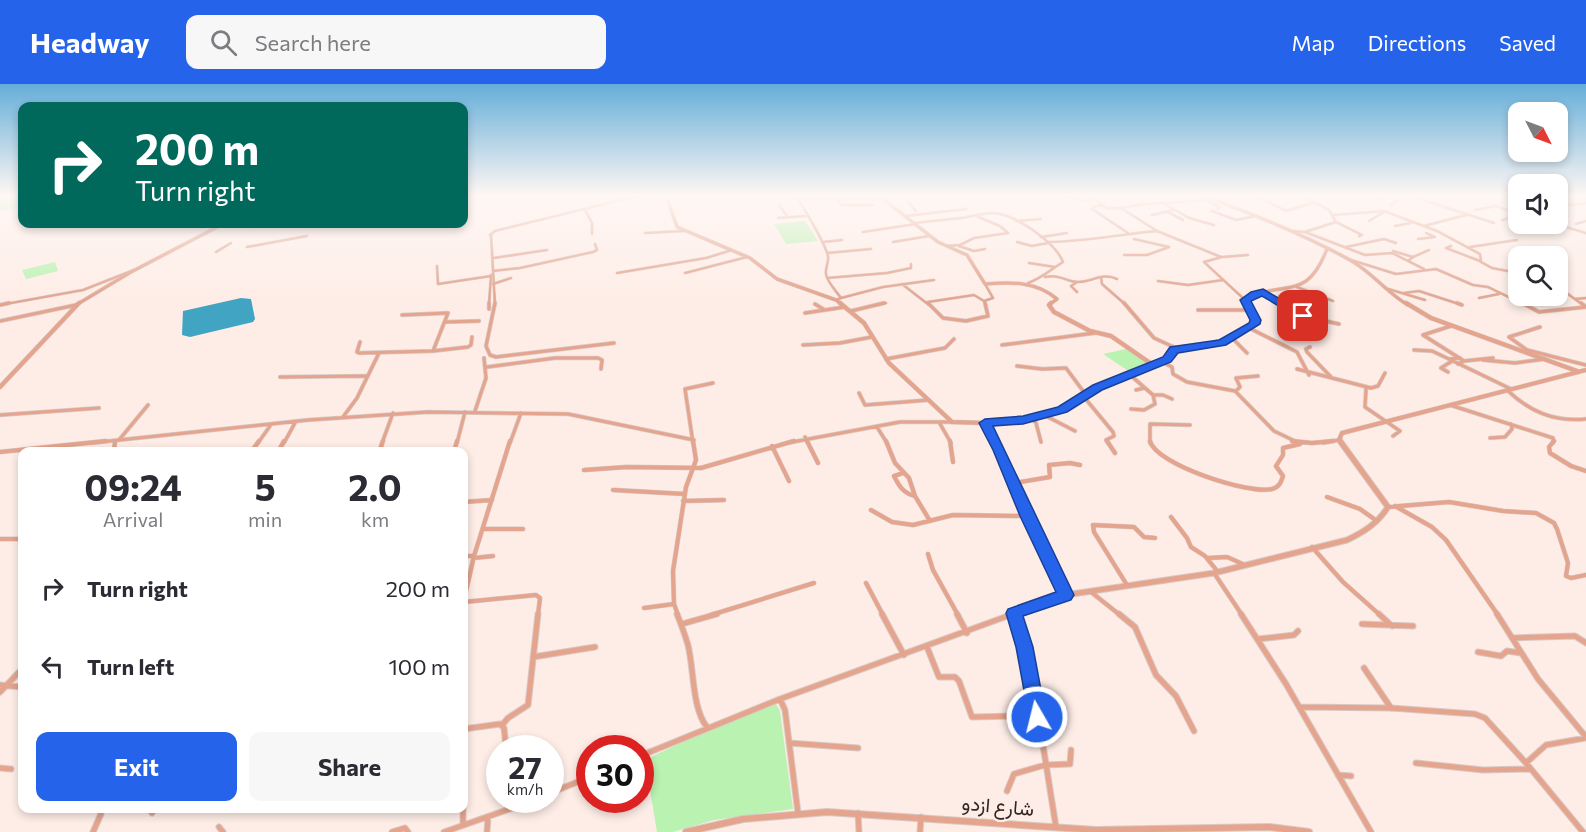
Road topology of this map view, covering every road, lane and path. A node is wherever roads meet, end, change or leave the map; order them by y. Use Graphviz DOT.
graph roads {
  1 [pos="207,230"];
  2 [pos="211,230"];
  3 [pos="500,230"];
  4 [pos="592,230"];
  5 [pos="815,230"];
  6 [pos="875,230"];
  7 [pos="922,230"];
  8 [pos="1004,230"];
  9 [pos="1029,230"];
  10 [pos="1123,230"];
  11 [pos="1311,230"];
  12 [pos="1353,230"];
  13 [pos="1433,230"];
  14 [pos="684,231"];
  15 [pos="1157,231"];
  16 [pos="1291,231"];
  17 [pos="1436,231"];
  18 [pos="863,232"];
  19 [pos="1305,232"];
  20 [pos="645,233"];
  21 [pos="1067,233"];
  22 [pos="1128,233"];
  23 [pos="592,234"];
  24 [pos="490,235"];
  25 [pos="307,236"];
  26 [pos="928,236"];
  27 [pos="1359,236"];
  28 [pos="1040,237"];
  29 [pos="1134,239"];
  30 [pos="1418,239"];
  31 [pos="842,240"];
  32 [pos="1177,240"];
  33 [pos="1517,240"];
  34 [pos="1332,241"];
  35 [pos="823,242"];
  36 [pos="893,242"];
  37 [pos="1017,242"];
  38 [pos="231,243"];
  39 [pos="1048,243"];
  40 [pos="1396,243"];
  41 [pos="595,244"];
  42 [pos="1162,244"];
  43 [pos="956,245"];
  44 [pos="944,246"];
  45 [pos="1451,246"];
  46 [pos="248,247"];
  47 [pos="1346,247"];
  48 [pos="1469,248"];
  49 [pos="871,249"];
  50 [pos="986,249"];
  51 [pos="1327,249"];
  52 [pos="548,250"];
  53 [pos="732,250"];
  54 [pos="1429,250"];
  55 [pos="1393,251"];
  56 [pos="216,252"];
  57 [pos="827,254"];
  58 [pos="1124,255"];
  59 [pos="1248,255"];
  60 [pos="748,256"];
  61 [pos="1222,257"];
  62 [pos="1413,257"];
  63 [pos="494,258"];
  64 [pos="1200,258"];
  65 [pos="1350,260"];
  66 [pos="1204,261"];
  67 [pos="1408,261"];
  68 [pos="1480,261"];
  69 [pos="1470,262"];
  70 [pos="1029,263"];
  71 [pos="911,264"];
  72 [pos="437,266"];
  73 [pos="1056,267"];
  74 [pos="135,269"];
  75 [pos="1426,270"];
  76 [pos="493,271"];
  77 [pos="1508,271"];
  78 [pos="617,273"];
  79 [pos="685,273"];
  80 [pos="491,276"];
  81 [pos="1045,277"];
  82 [pos="1101,277"];
  83 [pos="511,278"];
  84 [pos="827,278"];
  85 [pos="1117,279"];
  86 [pos="934,280"];
  87 [pos="1224,280"];
  88 [pos="1077,282"];
  89 [pos="1158,282"];
  90 [pos="1028,283"];
  91 [pos="493,284"];
  92 [pos="902,284"];
  93 [pos="985,284"];
  94 [pos="1297,287"];
  95 [pos="1386,288"];
  96 [pos="1077,292"];
  97 [pos="1263,292"];
  98 [pos="1404,293"];
  99 [pos="1500,294"];
  100 [pos="1568,294"];
  101 [pos="1479,298"];
  102 [pos="1586,298"];
  103 [pos="839,299"];
  104 [pos="1575,299"];
  105 [pos="1245,300"];
  106 [pos="1425,300"];
  107 [pos="984,301"];
  108 [pos="1333,301"];
  109 [pos="928,302"];
  110 [pos="886,303"];
  111 [pos="815,304"];
  112 [pos="0,305"];
  113 [pos="76,305"];
  114 [pos="1462,305"];
  115 [pos="846,307"];
  116 [pos="489,309"];
  117 [pos="824,310"];
  118 [pos="1198,310"];
  119 [pos="1250,310"];
  120 [pos="851,311"];
  121 [pos="805,313"];
  122 [pos="402,315"];
  123 [pos="0,321"];
  124 [pos="479,321"];
  125 [pos="445,322"];
  126 [pos="1339,324"];
  127 [pos="1451,325"];
  128 [pos="1540,327"];
  129 [pos="1250,328"];
  130 [pos="1095,333"];
  131 [pos="872,337"];
  132 [pos="472,338"];
  133 [pos="1233,338"];
  134 [pos="954,339"];
  135 [pos="360,342"];
  136 [pos="614,343"];
  137 [pos="803,345"];
  138 [pos="1002,345"];
  139 [pos="1310,347"];
  140 [pos="1178,349"];
  141 [pos="1414,350"];
  142 [pos="433,351"];
  143 [pos="379,353"];
  144 [pos="1247,353"];
  145 [pos="484,358"];
  146 [pos="1460,358"];
  147 [pos="1493,358"];
  148 [pos="1545,359"];
  149 [pos="886,360"];
  150 [pos="1450,360"];
  151 [pos="1483,360"];
  152 [pos="1464,361"];
  153 [pos="1162,362"];
  154 [pos="1458,364"];
  155 [pos="1154,365"];
  156 [pos="1017,366"];
  157 [pos="487,367"];
  158 [pos="1586,367"];
  159 [pos="602,369"];
  160 [pos="1297,369"];
  161 [pos="1448,372"];
  162 [pos="1579,372"];
  163 [pos="1385,373"];
  164 [pos="1129,374"];
  165 [pos="1309,375"];
  166 [pos="366,376"];
  167 [pos="1258,376"];
  168 [pos="280,377"];
  169 [pos="1333,378"];
  170 [pos="713,383"];
  171 [pos="0,387"];
  172 [pos="1145,388"];
  173 [pos="1366,389"];
  174 [pos="1136,390"];
  175 [pos="1509,390"];
  176 [pos="1236,392"];
  177 [pos="860,393"];
  178 [pos="1153,395"];
  179 [pos="1085,396"];
  180 [pos="1172,399"];
  181 [pos="930,400"];
  182 [pos="1449,404"];
  183 [pos="147,405"];
  184 [pos="99,408"];
  185 [pos="1131,409"];
  186 [pos="475,411"];
  187 [pos="465,412"];
  188 [pos="521,413"];
  189 [pos="393,414"];
  190 [pos="1043,414"];
  191 [pos="0,415"];
  192 [pos="344,417"];
  193 [pos="1031,418"];
  194 [pos="1586,419"];
  195 [pos="1386,420"];
  196 [pos="297,421"];
  197 [pos="939,422"];
  198 [pos="952,422"];
  199 [pos="985,423"];
  200 [pos="1511,424"];
  201 [pos="270,425"];
  202 [pos="1190,425"];
  203 [pos="877,427"];
  204 [pos="1075,431"];
  205 [pos="1393,435"];
  206 [pos="805,437"];
  207 [pos="1490,438"];
  208 [pos="694,440"];
  209 [pos="1339,440"];
  210 [pos="116,441"];
  211 [pos="1041,442"];
  212 [pos="1300,444"];
  213 [pos="772,446"];
  214 [pos="53,447"];
  215 [pos="115,447"];
  216 [pos="255,447"];
  217 [pos="281,447"];
  218 [pos="380,447"];
  219 [pos="455,447"];
  220 [pos="18,450"];
  221 [pos="0,452"];
  222 [pos="1116,453"];
  223 [pos="953,462"];
  224 [pos="818,464"];
  225 [pos="1080,465"];
  226 [pos="695,467"];
  227 [pos="584,470"];
  228 [pos="1586,471"];
  229 [pos="903,472"];
  230 [pos="789,481"];
  231 [pos="1014,483"];
  232 [pos="613,490"];
  233 [pos="685,494"];
  234 [pos="915,496"];
  235 [pos="1327,497"];
  236 [pos="492,500"];
  237 [pos="724,500"];
  238 [pos="683,501"];
  239 [pos="468,502"];
  240 [pos="1395,506"];
  241 [pos="1388,507"];
  242 [pos="871,510"];
  243 [pos="1027,516"];
  244 [pos="1171,517"];
  245 [pos="1377,520"];
  246 [pos="930,521"];
  247 [pos="483,529"];
  248 [pos="523,529"];
  249 [pos="1155,538"];
  250 [pos="0,539"];
  251 [pos="18,539"];
  252 [pos="1311,547"];
  253 [pos="928,554"];
  254 [pos="468,556"];
  255 [pos="494,556"];
  256 [pos="474,557"];
  257 [pos="1207,558"];
  258 [pos="1245,565"];
  259 [pos="1216,572"];
  260 [pos="1586,575"];
  261 [pos="468,583"];
  262 [pos="814,583"];
  263 [pos="866,583"];
  264 [pos="1127,585"];
  265 [pos="1090,591"];
  266 [pos="1065,595"];
  267 [pos="468,601"];
  268 [pos="674,604"];
  269 [pos="644,608"];
  270 [pos="1014,613"];
  271 [pos="682,624"];
  272 [pos="1362,624"];
  273 [pos="1392,626"];
  274 [pos="1413,626"];
  275 [pos="1298,631"];
  276 [pos="967,633"];
  277 [pos="1512,638"];
  278 [pos="1258,639"];
  279 [pos="1586,643"];
  280 [pos="595,647"];
  281 [pos="927,647"];
  282 [pos="1478,652"];
  283 [pos="1522,653"];
  284 [pos="904,655"];
  285 [pos="533,657"];
  286 [pos="1364,668"];
  287 [pos="18,672"];
  288 [pos="2,686"];
  289 [pos="18,687"];
  290 [pos="0,692"];
  291 [pos="780,699"];
  292 [pos="1300,707"];
  293 [pos="1391,708"];
  294 [pos="1038,723"];
  295 [pos="502,725"];
  296 [pos="707,727"];
  297 [pos="468,728"];
  298 [pos="1194,731"];
  299 [pos="504,735"];
  300 [pos="1586,738"];
  301 [pos="789,743"];
  302 [pos="858,748"];
  303 [pos="654,750"];
  304 [pos="1071,750"];
  305 [pos="1416,763"];
  306 [pos="1526,763"];
  307 [pos="1045,765"];
  308 [pos="0,768"];
  309 [pos="11,769"];
  310 [pos="1531,769"];
  311 [pos="1338,775"];
  312 [pos="1351,776"];
  313 [pos="1007,791"];
  314 [pos="101,813"];
  315 [pos="463,813"];
  316 [pos="499,813"];
  317 [pos="798,813"];
  318 [pos="858,813"];
  319 [pos="922,816"];
  320 [pos="488,817"];
  321 [pos="1009,823"];
  322 [pos="463,825"];
  323 [pos="1056,827"];
  324 [pos="716,828"];
  325 [pos="1025,829"];
  326 [pos="1145,830"];
  327 [pos="1259,830"];
  328 [pos="93,832"];
  329 [pos="392,832"];
  330 [pos="408,832"];
  331 [pos="444,832"];
  332 [pos="487,832"];
  333 [pos="686,832"];
  334 [pos="859,832"];
  335 [pos="920,832"];
  336 [pos="1007,832"];
  337 [pos="1309,832"];
  338 [pos="1371,832"];
  339 [pos="1583,832"];
  1 -- 74 [label="street"];
  2 -- 74 [label="street"];
  3 -- 24 [label="street"];
  4 -- 23 [label="street"];
  5 -- 35 [label="street"];
  6 -- 18 [label="street"];
  7 -- 26 [label="street"];
  8 -- 43 [label="street"];
  9 -- 28 [label="street"];
  10 -- 22 [label="street"];
  11 -- 19 [label="street"];
  12 -- 27 [label="street"];
  13 -- 17 [label="street"];
  14 -- 20 [label="street"];
  14 -- 53 [label="street"];
  15 -- 22 [label="street"];
  15 -- 32 [label="street"];
  16 -- 19 [label="street"];
  16 -- 51 [label="street"];
  17 -- 30 [label="street"];
  17 -- 48 [label="street"];
  19 -- 34 [label="street"];
  21 -- 28 [label="street"];
  22 -- 39 [label="street"];
  24 -- 63 [label="street"];
  24 -- 80 [label="street"];
  25 -- 46 [label="street"];
  26 -- 36 [label="street"];
  26 -- 44 [label="street"];
  28 -- 39 [label="street"];
  29 -- 42 [label="street"];
  31 -- 35 [label="street"];
  32 -- 42 [label="street"];
  32 -- 61 [label="street"];
  33 -- 48 [label="street"];
  34 -- 47 [label="street"];
  34 -- 51 [label="street"];
  35 -- 57 [label="street"];
  37 -- 39 [label="street"];
  38 -- 56 [label="street"];
  39 -- 73 [label="street"];
  40 -- 47 [label="street"];
  41 -- 76 [label="street"];
  42 -- 58 [label="street"];
  43 -- 44 [label="street"];
  43 -- 50 [label="street"];
  44 -- 93 [label="street"];
  45 -- 68 [label="street"];
  47 -- 67 [label="street"];
  48 -- 68 [label="street"];
  49 -- 57 [label="street"];
  51 -- 65 [label="street"];
  51 -- 94 [label="street"];
  52 -- 63 [label="street"];
  53 -- 60 [label="street"];
  53 -- 78 [label="street"];
  54 -- 62 [label="street"];
  55 -- 62 [label="street"];
  57 -- 84 [label="street"];
  59 -- 61 [label="street"];
  60 -- 79 [label="street"];
  60 -- 103 [label="street"];
  61 -- 66 [label="street"];
  62 -- 67 [label="street"];
  63 -- 76 [label="street"];
  64 -- 66 [label="street"];
  65 -- 75 [label="street"];
  65 -- 95 [label="street"];
  66 -- 87 [label="street"];
  67 -- 75 [label="street"];
  68 -- 69 [label="street"];
  68 -- 77 [label="street"];
  70 -- 73 [label="street"];
  71 -- 84 [label="street"];
  72 -- 80 [label="street"];
  73 -- 81 [label="street"];
  74 -- 112 [label="street"];
  74 -- 113 [label="street"];
  75 -- 99 [label="street"];
  76 -- 91 [label="street"];
  80 -- 116 [label="street"];
  81 -- 88 [label="street"];
  81 -- 90 [label="street"];
  82 -- 85 [label="street"];
  82 -- 88 [label="street"];
  82 -- 140 [label="street"];
  83 -- 91 [label="street"];
  84 -- 103 [label="street"];
  86 -- 92 [label="street"];
  87 -- 89 [label="street"];
  87 -- 105 [label="street"];
  88 -- 96 [label="street"];
  90 -- 93 [label="street"];
  90 -- 130 [label="street"];
  91 -- 136 [label="street"];
  92 -- 103 [label="street"];
  92 -- 109 [label="street"];
  93 -- 107 [label="street"];
  94 -- 97 [label="street"];
  94 -- 108 [label="street"];
  95 -- 98 [label="street"];
  95 -- 127 [label="street"];
  97 -- 105 [label="street"];
  97 -- 126 [label="street"];
  98 -- 106 [label="street"];
  98 -- 114 [label="street"];
  99 -- 101 [label="street"];
  99 -- 104 [label="street"];
  100 -- 104 [label="street"];
  102 -- 104 [label="street"];
  103 -- 115 [label="street"];
  105 -- 119 [label="street"];
  107 -- 109 [label="street"];
  107 -- 109 [label="street"];
  110 -- 120 [label="street"];
  111 -- 117 [label="street"];
  113 -- 123 [label="street"];
  113 -- 171 [label="street"];
  115 -- 117 [label="street"];
  115 -- 120 [label="street"];
  117 -- 121 [label="street"];
  118 -- 119 [label="street"];
  119 -- 129 [label="street"];
  120 -- 131 [label="street"];
  122 -- 125 [label="street"];
  124 -- 125 [label="street"];
  125 -- 142 [label="street"];
  127 -- 146 [label="street"];
  127 -- 148 [label="street"];
  128 -- 158 [label="street"];
  129 -- 133 [label="street"];
  129 -- 165 [label="street"];
  130 -- 138 [label="street"];
  130 -- 155 [label="street"];
  131 -- 137 [label="street"];
  131 -- 149 [label="street"];
  132 -- 142 [label="street"];
  133 -- 140 [label="street"];
  133 -- 144 [label="street"];
  134 -- 149 [label="street"];
  135 -- 143 [label="street"];
  139 -- 169 [label="street"];
  140 -- 153 [label="street"];
  141 -- 150 [label="street"];
  142 -- 143 [label="street"];
  143 -- 166 [label="street"];
  145 -- 157 [label="street"];
  146 -- 150 [label="street"];
  146 -- 152 [label="street"];
  147 -- 151 [label="street"];
  148 -- 151 [label="street"];
  148 -- 162 [label="street"];
  149 -- 181 [label="street"];
  150 -- 154 [label="street"];
  150 -- 161 [label="street"];
  151 -- 152 [label="street"];
  152 -- 154 [label="street"];
  153 -- 155 [label="street"];
  153 -- 176 [label="street"];
  154 -- 175 [label="street"];
  155 -- 164 [label="street"];
  156 -- 179 [label="street"];
  157 -- 159 [label="street"];
  157 -- 186 [label="street"];
  158 -- 162 [label="street"];
  160 -- 165 [label="street"];
  162 -- 175 [label="street"];
  163 -- 173 [label="street"];
  164 -- 172 [label="street"];
  164 -- 179 [label="street"];
  165 -- 169 [label="street"];
  166 -- 168 [label="street"];
  166 -- 192 [label="street"];
  167 -- 176 [label="street"];
  169 -- 173 [label="street"];
  170 -- 208 [label="street"];
  172 -- 174 [label="street"];
  172 -- 178 [label="street"];
  173 -- 195 [label="street"];
  175 -- 182 [label="street"];
  175 -- 194 [label="street"];
  176 -- 212 [label="street"];
  177 -- 181 [label="street"];
  178 -- 180 [label="street"];
  178 -- 185 [label="street"];
  179 -- 190 [label="street"];
  179 -- 222 [label="street"];
  181 -- 198 [label="street"];
  182 -- 195 [label="street"];
  182 -- 200 [label="street"];
  183 -- 210 [label="street"];
  184 -- 191 [label="street"];
  186 -- 187 [label="street"];
  186 -- 188 [label="street"];
  187 -- 189 [label="street"];
  187 -- 219 [label="street"];
  188 -- 208 [label="street"];
  188 -- 236 [label="street"];
  189 -- 192 [label="street"];
  189 -- 218 [label="street"];
  190 -- 193 [label="street"];
  190 -- 204 [label="street"];
  192 -- 196 [label="street"];
  193 -- 199 [label="street"];
  193 -- 211 [label="street"];
  195 -- 205 [label="street"];
  195 -- 209 [label="street"];
  196 -- 201 [label="street"];
  196 -- 217 [label="street"];
  197 -- 198 [label="street"];
  197 -- 203 [label="street"];
  197 -- 223 [label="street"];
  198 -- 199 [label="street"];
  199 -- 231 [label="street"];
  200 -- 207 [label="street"];
  200 -- 228 [label="street"];
  201 -- 210 [label="street"];
  201 -- 216 [label="street"];
  202 -- 212 [label="street"];
  203 -- 206 [label="street"];
  203 -- 229 [label="street"];
  206 -- 213 [label="street"];
  206 -- 224 [label="street"];
  208 -- 226 [label="street"];
  209 -- 212 [label="street"];
  209 -- 241 [label="street"];
  210 -- 214 [label="street"];
  210 -- 215 [label="street"];
  213 -- 226 [label="street"];
  213 -- 230 [label="street"];
  220 -- 221 [label="street"];
  225 -- 231 [label="street"];
  226 -- 227 [label="street"];
  226 -- 233 [label="street"];
  229 -- 234 [label="street"];
  229 -- 234 [label="street"];
  231 -- 243 [label="street"];
  232 -- 233 [label="street"];
  233 -- 238 [label="street"];
  234 -- 246 [label="street"];
  235 -- 245 [label="street"];
  236 -- 239 [label="street"];
  236 -- 247 [label="street"];
  237 -- 238 [label="street"];
  238 -- 268 [label="street"];
  240 -- 241 [label="street"];
  240 -- 260 [label="street"];
  240 -- 277 [label="street"];
  241 -- 245 [label="street"];
  242 -- 246 [label="street"];
  243 -- 246 [label="street"];
  243 -- 266 [label="street"];
  244 -- 257 [label="street"];
  245 -- 252 [label="street"];
  247 -- 248 [label="street"];
  247 -- 256 [label="street"];
  249 -- 264 [label="street"];
  250 -- 251 [label="street"];
  252 -- 258 [label="street"];
  252 -- 273 [label="street"];
  253 -- 276 [label="street"];
  254 -- 256 [label="street"];
  255 -- 256 [label="street"];
  256 -- 261 [label="street"];
  257 -- 258 [label="street"];
  257 -- 259 [label="street"];
  258 -- 259 [label="street"];
  259 -- 264 [label="street"];
  259 -- 278 [label="street"];
  262 -- 271 [label="street"];
  263 -- 284 [label="street"];
  264 -- 265 [label="street"];
  265 -- 266 [label="street"];
  265 -- 298 [label="street"];
  266 -- 270 [label="street"];
  267 -- 285 [label="street"];
  268 -- 269 [label="street"];
  268 -- 271 [label="street"];
  270 -- 276 [label="street"];
  270 -- 294 [label="street"];
  271 -- 296 [label="street"];
  272 -- 273 [label="street"];
  273 -- 274 [label="street"];
  275 -- 278 [label="street"];
  276 -- 281 [label="street"];
  277 -- 279 [label="street"];
  277 -- 283 [label="street"];
  278 -- 292 [label="street"];
  280 -- 285 [label="street"];
  281 -- 284 [label="street"];
  281 -- 294 [label="street"];
  282 -- 283 [label="street"];
  283 -- 300 [label="street"];
  284 -- 291 [label="street"];
  285 -- 295 [label="street"];
  286 -- 293 [label="street"];
  287 -- 288 [label="street"];
  288 -- 289 [label="street"];
  288 -- 290 [label="street"];
  291 -- 296 [label="street"];
  291 -- 301 [label="street"];
  292 -- 293 [label="street"];
  292 -- 311 [label="street"];
  293 -- 306 [label="street"];
  294 -- 307 [label="street"];
  295 -- 297 [label="street"];
  295 -- 299 [label="street"];
  296 -- 303 [label="street"];
  300 -- 306 [label="street"];
  301 -- 302 [label="street"];
  301 -- 317 [label="street"];
  304 -- 307 [label="street"];
  305 -- 310 [label="street"];
  306 -- 310 [label="street"];
  307 -- 313 [label="street"];
  307 -- 323 [label="street"];
  308 -- 309 [label="street"];
  310 -- 339 [label="street"];
  311 -- 312 [label="street"];
  311 -- 338 [label="street"];
  314 -- 328 [label="street"];
  315 -- 322 [label="street"];
  316 -- 320 [label="street"];
  317 -- 318 [label="street, شارع ازدو"];
  317 -- 324 [label="street, شارع ازدو"];
  318 -- 319 [label="street, شارع ازدو"];
  318 -- 334 [label="street"];
  319 -- 321 [label="street, شارع ازدو"];
  319 -- 335 [label="street"];
  320 -- 322 [label="street"];
  320 -- 332 [label="street"];
  321 -- 325 [label="street, شارع ازدو"];
  321 -- 336 [label="street"];
  322 -- 331 [label="street"];
  323 -- 325 [label="street, شارع ازدو"];
  323 -- 326 [label="street, شارع ازدو"];
  324 -- 333 [label="street, شارع ازدو"];
  326 -- 327 [label="street, شارع ازدو"];
  327 -- 337 [label="street, شارع ازدو"];
  329 -- 330 [label="street"];
}
